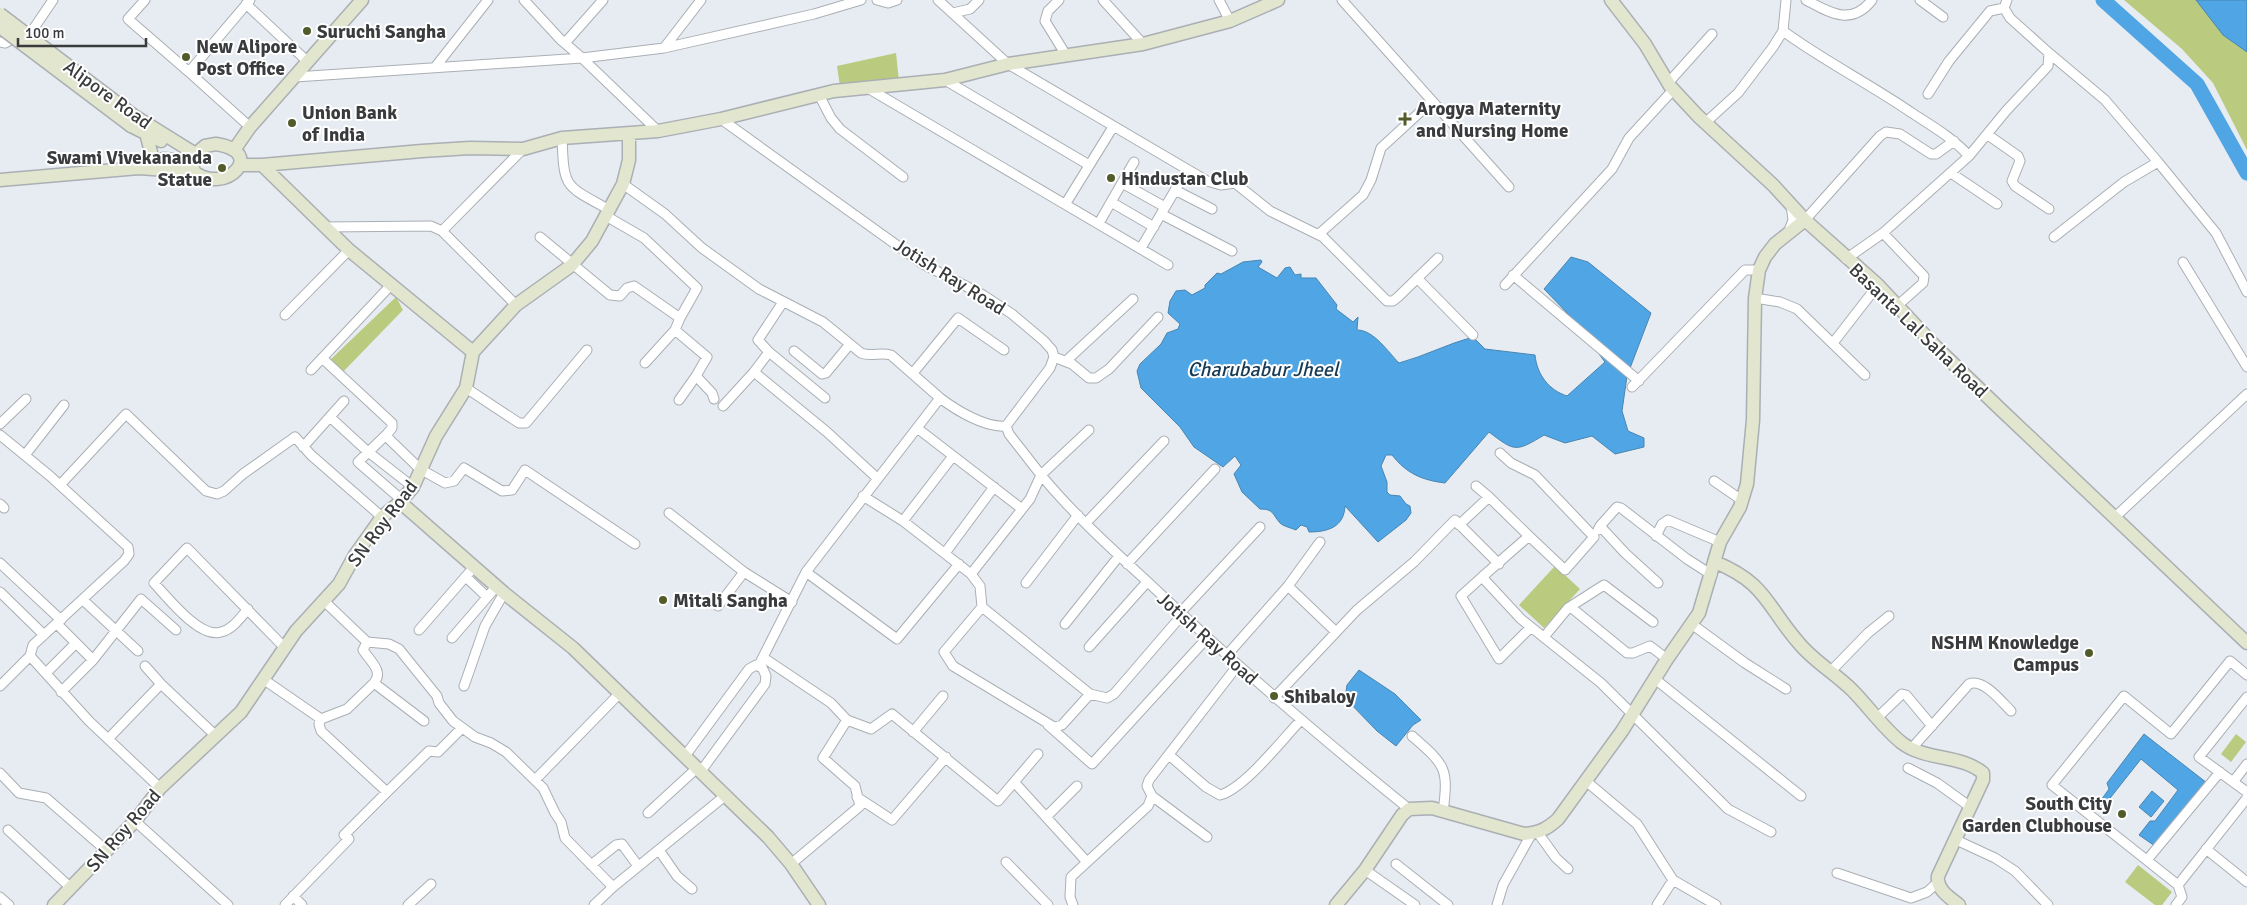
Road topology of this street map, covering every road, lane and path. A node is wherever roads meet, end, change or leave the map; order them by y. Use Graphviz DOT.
graph roads {
  1 [pos="53,0"];
  2 [pos="145,0"];
  3 [pos="488,0"];
  4 [pos="524,0"];
  5 [pos="603,0"];
  6 [pos="701,0"];
  7 [pos="861,0"];
  8 [pos="877,0"];
  9 [pos="898,0"];
  10 [pos="938,0"];
  11 [pos="979,0"];
  12 [pos="1058,0"];
  13 [pos="1103,0"];
  14 [pos="1219,0"];
  15 [pos="1278,0"];
  16 [pos="1342,0"];
  17 [pos="1610,0"];
  18 [pos="1786,0"];
  19 [pos="1806,0"];
  20 [pos="1872,0"];
  21 [pos="1920,0"];
  22 [pos="359,1"];
  23 [pos="248,2"];
  24 [pos="2006,4"];
  25 [pos="953,13"];
  26 [pos="0,14"];
  27 [pos="1943,17"];
  28 [pos="1230,21"];
  29 [pos="0,27"];
  30 [pos="1782,31"];
  31 [pos="1712,34"];
  32 [pos="0,42"];
  33 [pos="565,43"];
  34 [pos="1143,44"];
  35 [pos="664,48"];
  36 [pos="2049,53"];
  37 [pos="1066,55"];
  38 [pos="582,58"];
  39 [pos="308,62"];
  40 [pos="1008,64"];
  41 [pos="436,66"];
  42 [pos="189,72"];
  43 [pos="295,77"];
  44 [pos="945,80"];
  45 [pos="1671,86"];
  46 [pos="866,87"];
  47 [pos="1928,94"];
  48 [pos="819,95"];
  49 [pos="1431,102"];
  50 [pos="721,119"];
  51 [pos="132,121"];
  52 [pos="1705,123"];
  53 [pos="250,127"];
  54 [pos="1113,127"];
  55 [pos="658,131"];
  56 [pos="146,133"];
  57 [pos="629,134"];
  58 [pos="1988,135"];
  59 [pos="562,138"];
  60 [pos="1954,141"];
  61 [pos="524,149"];
  62 [pos="234,150"];
  63 [pos="1970,156"];
  64 [pos="192,161"];
  65 [pos="1134,162"];
  66 [pos="2158,162"];
  67 [pos="241,165"];
  68 [pos="1089,165"];
  69 [pos="144,166"];
  70 [pos="262,166"];
  71 [pos="1187,170"];
  72 [pos="1951,173"];
  73 [pos="903,178"];
  74 [pos="0,180"];
  75 [pos="1122,183"];
  76 [pos="624,184"];
  77 [pos="1509,188"];
  78 [pos="1175,190"];
  79 [pos="1111,202"];
  80 [pos="1066,203"];
  81 [pos="1791,204"];
  82 [pos="1997,204"];
  83 [pos="1212,209"];
  84 [pos="2049,209"];
  85 [pos="1163,210"];
  86 [pos="607,212"];
  87 [pos="1805,220"];
  88 [pos="1099,223"];
  89 [pos="324,227"];
  90 [pos="1154,227"];
  91 [pos="442,232"];
  92 [pos="1883,233"];
  93 [pos="1318,234"];
  94 [pos="540,237"];
  95 [pos="2054,237"];
  96 [pos="1784,238"];
  97 [pos="1141,248"];
  98 [pos="349,250"];
  99 [pos="1232,251"];
  100 [pos="1438,258"];
  101 [pos="1846,258"];
  102 [pos="2184,262"];
  103 [pos="572,265"];
  104 [pos="1168,265"];
  105 [pos="1759,270"];
  106 [pos="1513,276"];
  107 [pos="1418,278"];
  108 [pos="391,285"];
  109 [pos="1878,285"];
  110 [pos="1505,286"];
  111 [pos="2247,292"];
  112 [pos="1755,298"];
  113 [pos="1133,299"];
  114 [pos="783,302"];
  115 [pos="516,305"];
  116 [pos="1898,306"];
  117 [pos="284,315"];
  118 [pos="1158,317"];
  119 [pos="680,318"];
  120 [pos="675,330"];
  121 [pos="1473,335"];
  122 [pos="1833,343"];
  123 [pos="850,344"];
  124 [pos="587,350"];
  125 [pos="1004,350"];
  126 [pos="794,351"];
  127 [pos="473,352"];
  128 [pos="769,352"];
  129 [pos="1054,357"];
  130 [pos="322,358"];
  131 [pos="1066,361"];
  132 [pos="645,363"];
  133 [pos="2247,367"];
  134 [pos="310,370"];
  135 [pos="754,372"];
  136 [pos="913,373"];
  137 [pos="1866,375"];
  138 [pos="696,376"];
  139 [pos="466,388"];
  140 [pos="2247,394"];
  141 [pos="825,398"];
  142 [pos="940,398"];
  143 [pos="26,399"];
  144 [pos="714,399"];
  145 [pos="679,400"];
  146 [pos="344,401"];
  147 [pos="64,405"];
  148 [pos="723,406"];
  149 [pos="330,418"];
  150 [pos="0,424"];
  151 [pos="1006,426"];
  152 [pos="917,428"];
  153 [pos="1089,430"];
  154 [pos="387,434"];
  155 [pos="0,435"];
  156 [pos="1164,441"];
  157 [pos="303,447"];
  158 [pos="367,451"];
  159 [pos="1500,453"];
  160 [pos="25,455"];
  161 [pos="953,456"];
  162 [pos="420,469"];
  163 [pos="1214,469"];
  164 [pos="1041,474"];
  165 [pos="876,478"];
  166 [pos="1714,481"];
  167 [pos="60,485"];
  168 [pos="1476,486"];
  169 [pos="413,487"];
  170 [pos="994,487"];
  171 [pos="863,496"];
  172 [pos="1488,497"];
  173 [pos="402,501"];
  174 [pos="1743,501"];
  175 [pos="1022,509"];
  176 [pos="669,513"];
  177 [pos="1078,515"];
  178 [pos="382,517"];
  179 [pos="2114,518"];
  180 [pos="903,521"];
  181 [pos="1086,523"];
  182 [pos="1459,524"];
  183 [pos="1260,526"];
  184 [pos="1600,526"];
  185 [pos="1529,536"];
  186 [pos="1656,536"];
  187 [pos="1594,537"];
  188 [pos="1320,542"];
  189 [pos="1720,542"];
  190 [pos="635,544"];
  191 [pos="945,553"];
  192 [pos="1119,556"];
  193 [pos="0,563"];
  194 [pos="959,564"];
  195 [pos="1127,564"];
  196 [pos="1499,564"];
  197 [pos="474,567"];
  198 [pos="1713,568"];
  199 [pos="744,572"];
  200 [pos="806,572"];
  201 [pos="971,574"];
  202 [pos="466,577"];
  203 [pos="1482,577"];
  204 [pos="1147,582"];
  205 [pos="1026,583"];
  206 [pos="1658,583"];
  207 [pos="1288,586"];
  208 [pos="500,590"];
  209 [pos="0,592"];
  210 [pos="487,596"];
  211 [pos="83,600"];
  212 [pos="324,600"];
  213 [pos="792,602"];
  214 [pos="718,606"];
  215 [pos="982,607"];
  216 [pos="1568,608"];
  217 [pos="248,610"];
  218 [pos="1181,614"];
  219 [pos="1889,616"];
  220 [pos="59,622"];
  221 [pos="1653,622"];
  222 [pos="1066,624"];
  223 [pos="1693,625"];
  224 [pos="1531,626"];
  225 [pos="176,630"];
  226 [pos="419,630"];
  227 [pos="114,631"];
  228 [pos="1336,632"];
  229 [pos="44,635"];
  230 [pos="1544,637"];
  231 [pos="452,638"];
  232 [pos="1207,638"];
  233 [pos="367,642"];
  234 [pos="76,643"];
  235 [pos="2247,643"];
  236 [pos="284,647"];
  237 [pos="1089,647"];
  238 [pos="138,651"];
  239 [pos="1227,655"];
  240 [pos="30,656"];
  241 [pos="764,658"];
  242 [pos="1666,659"];
  243 [pos="92,660"];
  244 [pos="1238,665"];
  245 [pos="145,666"];
  246 [pos="760,667"];
  247 [pos="1831,671"];
  248 [pos="46,673"];
  249 [pos="2247,675"];
  250 [pos="263,679"];
  251 [pos="1654,679"];
  252 [pos="374,683"];
  253 [pos="161,684"];
  254 [pos="0,686"];
  255 [pos="464,686"];
  256 [pos="1786,689"];
  257 [pos="61,692"];
  258 [pos="620,693"];
  259 [pos="1090,694"];
  260 [pos="943,696"];
  261 [pos="2247,697"];
  262 [pos="1274,698"];
  263 [pos="2010,711"];
  264 [pos="1634,714"];
  265 [pos="1876,718"];
  266 [pos="322,719"];
  267 [pos="847,720"];
  268 [pos="424,721"];
  269 [pos="1300,721"];
  270 [pos="1047,725"];
  271 [pos="1932,726"];
  272 [pos="462,728"];
  273 [pos="913,732"];
  274 [pos="216,736"];
  275 [pos="1412,736"];
  276 [pos="108,739"];
  277 [pos="1912,748"];
  278 [pos="1038,754"];
  279 [pos="1169,755"];
  280 [pos="685,756"];
  281 [pos="946,757"];
  282 [pos="2247,764"];
  283 [pos="1908,768"];
  284 [pos="699,769"];
  285 [pos="2220,772"];
  286 [pos="0,773"];
  287 [pos="535,780"];
  288 [pos="1586,781"];
  289 [pos="2233,782"];
  290 [pos="1015,783"];
  291 [pos="1077,786"];
  292 [pos="160,788"];
  293 [pos="387,792"];
  294 [pos="2247,792"];
  295 [pos="726,795"];
  296 [pos="1152,796"];
  297 [pos="1801,796"];
  298 [pos="857,797"];
  299 [pos="2247,798"];
  300 [pos="1969,806"];
  301 [pos="1409,809"];
  302 [pos="1443,812"];
  303 [pos="648,813"];
  304 [pos="1047,816"];
  305 [pos="135,821"];
  306 [pos="8,830"];
  307 [pos="1771,832"];
  308 [pos="1535,833"];
  309 [pos="1207,836"];
  310 [pos="1954,839"];
  311 [pos="659,850"];
  312 [pos="2206,850"];
  313 [pos="107,851"];
  314 [pos="2147,860"];
  315 [pos="1006,862"];
  316 [pos="1087,862"];
  317 [pos="791,864"];
  318 [pos="1396,864"];
  319 [pos="591,865"];
  320 [pos="638,866"];
  321 [pos="1568,869"];
  322 [pos="1366,870"];
  323 [pos="1837,873"];
  324 [pos="1673,880"];
  325 [pos="2247,882"];
  326 [pos="1937,883"];
  327 [pos="431,884"];
  328 [pos="2178,885"];
  329 [pos="613,887"];
  330 [pos="71,888"];
  331 [pos="692,890"];
  332 [pos="293,896"];
  333 [pos="0,897"];
  334 [pos="1340,904"];
  335 [pos="9,905"];
  336 [pos="54,905"];
  337 [pos="228,905"];
  338 [pos="285,905"];
  339 [pos="302,905"];
  340 [pos="408,905"];
  341 [pos="594,905"];
  342 [pos="819,905"];
  343 [pos="1048,905"];
  344 [pos="1073,905"];
  345 [pos="1415,905"];
  346 [pos="1448,905"];
  347 [pos="1497,905"];
  348 [pos="1657,905"];
  349 [pos="1716,905"];
  350 [pos="1959,905"];
  351 [pos="2048,905"];
  352 [pos="2176,905"];
  1 -- 32 [label="street"];
  2 -- 42 [label="street"];
  3 -- 41 [label="street"];
  4 -- 33 [label="street"];
  5 -- 33 [label="street"];
  6 -- 35 [label="street"];
  7 -- 35 [label="street"];
  8 -- 9 [label="street"];
  10 -- 25 [label="street"];
  11 -- 25 [label="street"];
  12 -- 37 [label="street"];
  13 -- 34 [label="street"];
  14 -- 28 [label="street"];
  15 -- 28 [label="street"];
  16 -- 49 [label="street"];
  17 -- 45 [label="street, Basanta Lal Saha Road"];
  18 -- 30 [label="street"];
  19 -- 20 [label="street"];
  21 -- 27 [label="street"];
  22 -- 39 [label="street"];
  23 -- 39 [label="street"];
  23 -- 42 [label="street"];
  24 -- 36 [label="street"];
  24 -- 47 [label="street"];
  25 -- 40 [label="street"];
  26 -- 51 [label="street, Alipore Road, bridge"];
  28 -- 34 [label="street"];
  29 -- 51 [label="street, Alipore Road, bridge"];
  30 -- 52 [label="street"];
  30 -- 60 [label="street"];
  31 -- 45 [label="street"];
  33 -- 38 [label="street"];
  34 -- 37 [label="street"];
  35 -- 38 [label="street"];
  36 -- 58 [label="street"];
  36 -- 66 [label="street"];
  37 -- 40 [label="street"];
  38 -- 41 [label="street"];
  38 -- 55 [label="street"];
  39 -- 43 [label="street"];
  40 -- 44 [label="street"];
  40 -- 54 [label="street"];
  41 -- 43 [label="street"];
  42 -- 53 [label="street"];
  43 -- 53 [label="street"];
  44 -- 46 [label="street"];
  44 -- 68 [label="street"];
  45 -- 52 [label="street, Basanta Lal Saha Road"];
  45 -- 106 [label="street"];
  46 -- 48 [label="street"];
  46 -- 80 [label="street"];
  48 -- 50 [label="street"];
  48 -- 73 [label="street"];
  49 -- 77 [label="street"];
  49 -- 93 [label="street"];
  50 -- 55 [label="street"];
  50 -- 129 [label="street, Jotish Ray Road"];
  51 -- 56 [label="street, Alipore Road"];
  51 -- 64 [label="street, Alipore Road"];
  52 -- 81 [label="street, Basanta Lal Saha Road"];
  53 -- 62 [label="street"];
  54 -- 68 [label="street"];
  54 -- 71 [label="street"];
  55 -- 57 [label="street"];
  56 -- 64 [label="street, Alipore Road"];
  56 -- 69 [label="street"];
  57 -- 59 [label="street"];
  57 -- 76 [label="street"];
  58 -- 63 [label="street"];
  58 -- 84 [label="street"];
  59 -- 61 [label="street"];
  59 -- 86 [label="street"];
  60 -- 63 [label="street"];
  60 -- 87 [label="street"];
  61 -- 70 [label="street"];
  61 -- 91 [label="street"];
  62 -- 64 [label="street"];
  62 -- 67 [label="street"];
  63 -- 72 [label="street"];
  64 -- 67 [label="street"];
  64 -- 69 [label="street"];
  65 -- 75 [label="street"];
  66 -- 95 [label="street"];
  66 -- 111 [label="street"];
  67 -- 70 [label="street"];
  68 -- 80 [label="street"];
  69 -- 74 [label="street"];
  70 -- 89 [label="street"];
  71 -- 78 [label="street"];
  71 -- 93 [label="street"];
  72 -- 82 [label="street"];
  72 -- 92 [label="street"];
  75 -- 79 [label="street"];
  75 -- 85 [label="street"];
  76 -- 86 [label="street"];
  76 -- 114 [label="street"];
  78 -- 83 [label="street"];
  78 -- 85 [label="street"];
  79 -- 88 [label="street"];
  79 -- 90 [label="street"];
  80 -- 88 [label="street"];
  81 -- 87 [label="street, Basanta Lal Saha Road"];
  81 -- 96 [label="street"];
  85 -- 90 [label="street"];
  85 -- 99 [label="street"];
  86 -- 103 [label="street"];
  86 -- 119 [label="street"];
  87 -- 96 [label="street"];
  87 -- 101 [label="street, Basanta Lal Saha Road"];
  88 -- 97 [label="street"];
  89 -- 91 [label="street"];
  89 -- 98 [label="street"];
  90 -- 97 [label="street"];
  91 -- 115 [label="street"];
  92 -- 101 [label="street"];
  92 -- 116 [label="street"];
  93 -- 107 [label="street"];
  94 -- 103 [label="street"];
  96 -- 105 [label="street"];
  97 -- 104 [label="street"];
  98 -- 108 [label="street"];
  98 -- 117 [label="street"];
  100 -- 107 [label="street"];
  101 -- 109 [label="street, Basanta Lal Saha Road"];
  102 -- 133 [label="street"];
  103 -- 115 [label="street"];
  103 -- 119 [label="street"];
  105 -- 106 [label="street"];
  105 -- 112 [label="street"];
  106 -- 110 [label="street"];
  107 -- 121 [label="street"];
  108 -- 127 [label="street"];
  108 -- 130 [label="street"];
  109 -- 116 [label="street, Basanta Lal Saha Road"];
  109 -- 122 [label="street"];
  112 -- 122 [label="street"];
  112 -- 174 [label="street"];
  113 -- 131 [label="street"];
  114 -- 123 [label="street"];
  114 -- 128 [label="street"];
  115 -- 127 [label="street"];
  116 -- 179 [label="street, Basanta Lal Saha Road"];
  118 -- 131 [label="street"];
  119 -- 120 [label="street"];
  120 -- 132 [label="street"];
  120 -- 138 [label="street"];
  122 -- 137 [label="street"];
  123 -- 126 [label="street"];
  123 -- 136 [label="street"];
  124 -- 139 [label="street"];
  125 -- 136 [label="street"];
  127 -- 139 [label="street, SN Roy Road"];
  128 -- 135 [label="street"];
  128 -- 141 [label="street"];
  129 -- 131 [label="street"];
  129 -- 151 [label="street"];
  130 -- 134 [label="street"];
  130 -- 154 [label="street"];
  135 -- 148 [label="street"];
  135 -- 165 [label="street"];
  136 -- 142 [label="street"];
  138 -- 144 [label="street"];
  138 -- 145 [label="street"];
  139 -- 162 [label="street, SN Roy Road"];
  140 -- 179 [label="street"];
  142 -- 151 [label="street"];
  142 -- 152 [label="street"];
  143 -- 150 [label="street"];
  146 -- 149 [label="street"];
  147 -- 160 [label="street"];
  149 -- 157 [label="street"];
  149 -- 158 [label="street"];
  151 -- 164 [label="street, Jotish Ray Road"];
  152 -- 161 [label="street"];
  152 -- 165 [label="street"];
  153 -- 164 [label="street"];
  154 -- 158 [label="street"];
  154 -- 162 [label="street"];
  155 -- 160 [label="street"];
  156 -- 181 [label="street"];
  157 -- 167 [label="street"];
  157 -- 178 [label="street"];
  158 -- 169 [label="street"];
  158 -- 173 [label="street"];
  159 -- 187 [label="street"];
  160 -- 167 [label="street"];
  161 -- 170 [label="street"];
  161 -- 180 [label="street"];
  162 -- 169 [label="street, SN Roy Road"];
  162 -- 190 [label="street"];
  163 -- 195 [label="street"];
  164 -- 175 [label="street"];
  164 -- 177 [label="street, Jotish Ray Road"];
  165 -- 171 [label="street"];
  166 -- 174 [label="street"];
  167 -- 211 [label="street"];
  168 -- 172 [label="street"];
  169 -- 173 [label="street, SN Roy Road"];
  170 -- 175 [label="street"];
  170 -- 191 [label="street"];
  171 -- 180 [label="street"];
  171 -- 200 [label="street"];
  172 -- 182 [label="street"];
  172 -- 185 [label="street"];
  173 -- 178 [label="street, SN Roy Road"];
  173 -- 197 [label="street"];
  174 -- 189 [label="street"];
  175 -- 201 [label="street"];
  176 -- 199 [label="street"];
  177 -- 181 [label="street, Jotish Ray Road"];
  177 -- 205 [label="street"];
  178 -- 212 [label="street, SN Roy Road"];
  179 -- 235 [label="street, Basanta Lal Saha Road"];
  180 -- 191 [label="street"];
  181 -- 192 [label="street, Jotish Ray Road"];
  182 -- 196 [label="street"];
  182 -- 228 [label="street"];
  183 -- 218 [label="street"];
  184 -- 186 [label="street"];
  184 -- 187 [label="street"];
  184 -- 206 [label="street"];
  185 -- 187 [label="street"];
  185 -- 196 [label="street"];
  186 -- 189 [label="street"];
  186 -- 198 [label="street"];
  188 -- 207 [label="street"];
  189 -- 198 [label="street"];
  191 -- 194 [label="street"];
  192 -- 195 [label="street, Jotish Ray Road"];
  192 -- 222 [label="street"];
  193 -- 220 [label="street"];
  194 -- 200 [label="street"];
  194 -- 201 [label="street"];
  195 -- 204 [label="street, Jotish Ray Road"];
  196 -- 203 [label="street"];
  197 -- 202 [label="street"];
  197 -- 208 [label="street"];
  198 -- 223 [label="street"];
  198 -- 247 [label="street"];
  199 -- 213 [label="street"];
  199 -- 214 [label="street"];
  200 -- 213 [label="street"];
  201 -- 215 [label="street"];
  202 -- 210 [label="street"];
  202 -- 226 [label="street"];
  203 -- 224 [label="street"];
  203 -- 224 [label="street"];
  204 -- 218 [label="street, Jotish Ray Road"];
  204 -- 237 [label="street"];
  207 -- 228 [label="street"];
  207 -- 239 [label="street"];
  208 -- 210 [label="street"];
  208 -- 255 [label="street"];
  208 -- 258 [label="street"];
  209 -- 229 [label="street"];
  210 -- 231 [label="street"];
  211 -- 220 [label="street"];
  211 -- 227 [label="street"];
  212 -- 233 [label="street"];
  212 -- 236 [label="street, SN Roy Road"];
  213 -- 241 [label="street"];
  215 -- 259 [label="street"];
  215 -- 270 [label="street"];
  216 -- 221 [label="street"];
  216 -- 230 [label="street"];
  216 -- 242 [label="street"];
  217 -- 217 [label="street"];
  217 -- 236 [label="street"];
  218 -- 232 [label="street, Jotish Ray Road"];
  218 -- 259 [label="street"];
  219 -- 247 [label="street"];
  220 -- 229 [label="street"];
  220 -- 234 [label="street"];
  223 -- 242 [label="street"];
  223 -- 256 [label="street"];
  224 -- 230 [label="street"];
  225 -- 227 [label="street"];
  227 -- 238 [label="street"];
  227 -- 243 [label="street"];
  228 -- 262 [label="street"];
  229 -- 240 [label="street"];
  230 -- 264 [label="street"];
  232 -- 239 [label="street, Jotish Ray Road"];
  232 -- 270 [label="street"];
  233 -- 252 [label="street"];
  233 -- 272 [label="street"];
  234 -- 243 [label="street"];
  234 -- 248 [label="street"];
  236 -- 250 [label="street, SN Roy Road"];
  239 -- 244 [label="street, Jotish Ray Road"];
  240 -- 248 [label="street"];
  240 -- 254 [label="street"];
  241 -- 246 [label="street"];
  241 -- 267 [label="street"];
  242 -- 251 [label="street"];
  243 -- 257 [label="street"];
  244 -- 262 [label="street, Jotish Ray Road"];
  244 -- 279 [label="street"];
  245 -- 253 [label="street"];
  246 -- 280 [label="street"];
  246 -- 284 [label="street"];
  247 -- 265 [label="street"];
  248 -- 257 [label="street"];
  249 -- 314 [label="street"];
  250 -- 266 [label="street"];
  250 -- 274 [label="street, SN Roy Road"];
  251 -- 264 [label="street"];
  251 -- 297 [label="street"];
  252 -- 266 [label="street"];
  252 -- 268 [label="street"];
  253 -- 274 [label="street"];
  253 -- 276 [label="street"];
  257 -- 276 [label="street"];
  258 -- 280 [label="street"];
  258 -- 287 [label="street"];
  259 -- 270 [label="street"];
  260 -- 273 [label="street"];
  261 -- 285 [label="street"];
  262 -- 269 [label="street, Jotish Ray Road"];
  263 -- 271 [label="street"];
  264 -- 288 [label="street"];
  264 -- 307 [label="street"];
  265 -- 271 [label="street"];
  265 -- 277 [label="street"];
  266 -- 293 [label="street"];
  267 -- 273 [label="street"];
  267 -- 298 [label="street"];
  269 -- 279 [label="street"];
  269 -- 301 [label="street, Jotish Ray Road"];
  271 -- 277 [label="street"];
  272 -- 287 [label="street"];
  272 -- 293 [label="street"];
  273 -- 281 [label="street"];
  274 -- 292 [label="street, SN Roy Road"];
  275 -- 302 [label="street"];
  276 -- 292 [label="street"];
  277 -- 300 [label="street"];
  278 -- 290 [label="street"];
  279 -- 296 [label="street"];
  280 -- 284 [label="street"];
  281 -- 290 [label="street"];
  281 -- 298 [label="street"];
  282 -- 289 [label="street"];
  283 -- 300 [label="street"];
  284 -- 295 [label="street"];
  284 -- 303 [label="street"];
  285 -- 289 [label="street"];
  285 -- 314 [label="street"];
  286 -- 313 [label="street"];
  287 -- 319 [label="street"];
  288 -- 308 [label="street"];
  288 -- 324 [label="street"];
  289 -- 294 [label="street"];
  290 -- 304 [label="street"];
  291 -- 304 [label="street"];
  292 -- 305 [label="street, SN Roy Road"];
  293 -- 332 [label="street"];
  295 -- 311 [label="street"];
  295 -- 317 [label="street"];
  296 -- 309 [label="street"];
  296 -- 316 [label="street"];
  298 -- 317 [label="street"];
  299 -- 312 [label="street"];
  300 -- 310 [label="street"];
  301 -- 302 [label="street"];
  301 -- 322 [label="street"];
  302 -- 308 [label="street"];
  304 -- 316 [label="street"];
  305 -- 313 [label="street, SN Roy Road"];
  305 -- 337 [label="street"];
  306 -- 330 [label="street"];
  308 -- 321 [label="street"];
  308 -- 347 [label="street"];
  310 -- 326 [label="street"];
  310 -- 351 [label="street"];
  311 -- 320 [label="street"];
  311 -- 331 [label="street"];
  312 -- 325 [label="street"];
  312 -- 328 [label="street"];
  313 -- 330 [label="street, SN Roy Road"];
  314 -- 328 [label="street"];
  315 -- 343 [label="street"];
  316 -- 344 [label="street"];
  317 -- 342 [label="street"];
  318 -- 346 [label="street"];
  319 -- 320 [label="street"];
  319 -- 329 [label="street"];
  320 -- 329 [label="street"];
  322 -- 334 [label="street"];
  322 -- 345 [label="street"];
  323 -- 326 [label="street"];
  324 -- 348 [label="street"];
  324 -- 349 [label="street"];
  326 -- 350 [label="street"];
  327 -- 340 [label="street"];
  328 -- 352 [label="street"];
  329 -- 341 [label="street"];
  330 -- 336 [label="street, SN Roy Road"];
  332 -- 338 [label="street"];
  332 -- 339 [label="street"];
  333 -- 335 [label="street"];
}
